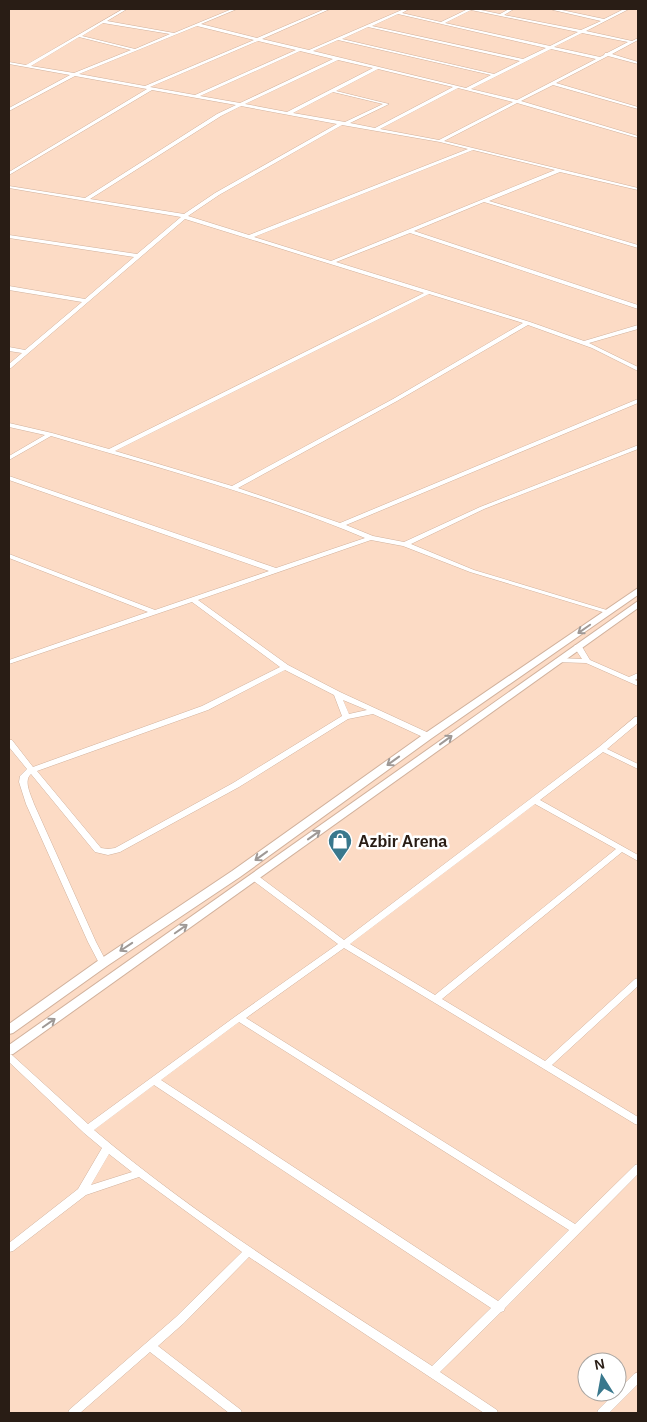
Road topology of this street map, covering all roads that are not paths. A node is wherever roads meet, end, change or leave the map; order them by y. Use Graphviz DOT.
graph roads {
  1 [pos="126,9"];
  2 [pos="235,9"];
  3 [pos="328,9"];
  4 [pos="407,9"];
  5 [pos="471,9"];
  6 [pos="512,9"];
  7 [pos="553,9"];
  8 [pos="627,9"];
  9 [pos="561,10"];
  10 [pos="397,13"];
  11 [pos="500,15"];
  12 [pos="603,20"];
  13 [pos="102,22"];
  14 [pos="441,23"];
  15 [pos="198,25"];
  16 [pos="367,26"];
  17 [pos="580,31"];
  18 [pos="176,34"];
  19 [pos="78,36"];
  20 [pos="256,39"];
  21 [pos="338,39"];
  22 [pos="638,39"];
  23 [pos="632,42"];
  24 [pos="551,47"];
  25 [pos="136,50"];
  26 [pos="298,50"];
  27 [pos="308,52"];
  28 [pos="606,54"];
  29 [pos="598,58"];
  30 [pos="336,59"];
  31 [pos="525,60"];
  32 [pos="9,63"];
  33 [pos="638,63"];
  34 [pos="26,66"];
  35 [pos="377,68"];
  36 [pos="74,75"];
  37 [pos="495,75"];
  38 [pos="552,83"];
  39 [pos="457,87"];
  40 [pos="148,88"];
  41 [pos="467,89"];
  42 [pos="332,91"];
  43 [pos="195,97"];
  44 [pos="516,101"];
  45 [pos="239,105"];
  46 [pos="638,108"];
  47 [pos="9,110"];
  48 [pos="289,113"];
  49 [pos="344,123"];
  50 [pos="376,129"];
  51 [pos="638,137"];
  52 [pos="440,141"];
  53 [pos="473,149"];
  54 [pos="560,170"];
  55 [pos="9,174"];
  56 [pos="9,187"];
  57 [pos="638,189"];
  58 [pos="85,200"];
  59 [pos="485,201"];
  60 [pos="184,216"];
  61 [pos="410,231"];
  62 [pos="9,236"];
  63 [pos="250,237"];
  64 [pos="638,248"];
  65 [pos="138,256"];
  66 [pos="332,262"];
  67 [pos="9,288"];
  68 [pos="429,292"];
  69 [pos="86,301"];
  70 [pos="638,308"];
  71 [pos="528,323"];
  72 [pos="638,327"];
  73 [pos="584,343"];
  74 [pos="9,349"];
  75 [pos="26,352"];
  76 [pos="9,367"];
  77 [pos="638,369"];
  78 [pos="638,401"];
  79 [pos="9,425"];
  80 [pos="50,434"];
  81 [pos="638,447"];
  82 [pos="108,452"];
  83 [pos="9,458"];
  84 [pos="9,478"];
  85 [pos="232,488"];
  86 [pos="340,525"];
  87 [pos="371,538"];
  88 [pos="405,544"];
  89 [pos="9,556"];
  90 [pos="274,570"];
  91 [pos="638,591"];
  92 [pos="193,599"];
  93 [pos="638,604"];
  94 [pos="154,612"];
  95 [pos="608,612"];
  96 [pos="578,647"];
  97 [pos="559,660"];
  98 [pos="587,661"];
  99 [pos="9,662"];
  100 [pos="285,667"];
  101 [pos="638,675"];
  102 [pos="630,680"];
  103 [pos="638,684"];
  104 [pos="337,694"];
  105 [pos="471,707"];
  106 [pos="375,711"];
  107 [pos="484,712"];
  108 [pos="346,717"];
  109 [pos="638,719"];
  110 [pos="428,736"];
  111 [pos="9,742"];
  112 [pos="602,749"];
  113 [pos="638,767"];
  114 [pos="31,770"];
  115 [pos="534,800"];
  116 [pos="621,849"];
  117 [pos="638,858"];
  118 [pos="254,877"];
  119 [pos="344,944"];
  120 [pos="103,963"];
  121 [pos="638,981"];
  122 [pos="436,999"];
  123 [pos="239,1018"];
  124 [pos="9,1030"];
  125 [pos="9,1051"];
  126 [pos="9,1057"];
  127 [pos="546,1065"];
  128 [pos="156,1081"];
  129 [pos="638,1121"];
  130 [pos="87,1130"];
  131 [pos="108,1147"];
  132 [pos="638,1168"];
  133 [pos="140,1172"];
  134 [pos="82,1192"];
  135 [pos="575,1229"];
  136 [pos="9,1248"];
  137 [pos="249,1251"];
  138 [pos="500,1308"];
  139 [pos="150,1346"];
  140 [pos="433,1372"];
  141 [pos="638,1377"];
  142 [pos="73,1413"];
  143 [pos="237,1413"];
  144 [pos="493,1413"];
  145 [pos="602,1413"];
  1 -- 13 [label="street"];
  2 -- 15 [label="street"];
  3 -- 20 [label="street"];
  4 -- 10 [label="street"];
  5 -- 11 [label="street"];
  5 -- 14 [label="street"];
  6 -- 11 [label="street"];
  7 -- 9 [label="street"];
  8 -- 12 [label="street"];
  9 -- 12 [label="street"];
  10 -- 14 [label="street"];
  10 -- 16 [label="street"];
  11 -- 17 [label="street"];
  12 -- 17 [label="street"];
  13 -- 18 [label="street"];
  13 -- 19 [label="street"];
  14 -- 24 [label="street"];
  15 -- 18 [label="street"];
  15 -- 20 [label="street"];
  16 -- 21 [label="street"];
  16 -- 31 [label="street"];
  17 -- 23 [label="street"];
  17 -- 24 [label="street"];
  18 -- 25 [label="street"];
  19 -- 25 [label="street"];
  19 -- 34 [label="street"];
  20 -- 26 [label="street"];
  20 -- 40 [label="street"];
  21 -- 27 [label="street"];
  21 -- 37 [label="street"];
  22 -- 23 [label="street"];
  23 -- 28 [label="street"];
  24 -- 29 [label="street"];
  24 -- 31 [label="street"];
  25 -- 36 [label="street"];
  26 -- 27 [label="street"];
  26 -- 43 [label="street"];
  27 -- 30 [label="street"];
  28 -- 29 [label="street"];
  28 -- 33 [label="street"];
  29 -- 38 [label="street"];
  30 -- 35 [label="street"];
  30 -- 45 [label="street"];
  31 -- 37 [label="street"];
  32 -- 34 [label="street"];
  34 -- 36 [label="street"];
  35 -- 39 [label="street"];
  35 -- 42 [label="street"];
  36 -- 40 [label="street"];
  36 -- 47 [label="street"];
  37 -- 41 [label="street"];
  38 -- 44 [label="street"];
  38 -- 46 [label="street"];
  39 -- 41 [label="street"];
  39 -- 50 [label="street"];
  40 -- 43 [label="street"];
  40 -- 55 [label="street"];
  41 -- 44 [label="street"];
  42 -- 48 [label="street"];
  42 -- 49 [label="street"];
  43 -- 45 [label="street"];
  44 -- 51 [label="street"];
  44 -- 52 [label="street"];
  45 -- 48 [label="street"];
  45 -- 58 [label="street"];
  48 -- 49 [label="street"];
  49 -- 50 [label="street"];
  49 -- 60 [label="street"];
  50 -- 52 [label="street"];
  52 -- 53 [label="street"];
  53 -- 54 [label="street"];
  53 -- 63 [label="street"];
  54 -- 57 [label="street"];
  54 -- 59 [label="street"];
  56 -- 58 [label="street"];
  58 -- 60 [label="street"];
  59 -- 61 [label="street"];
  59 -- 64 [label="street"];
  60 -- 63 [label="street"];
  60 -- 65 [label="street"];
  61 -- 66 [label="street"];
  61 -- 70 [label="street"];
  62 -- 65 [label="street"];
  63 -- 66 [label="street"];
  65 -- 69 [label="street"];
  66 -- 68 [label="street"];
  67 -- 69 [label="street"];
  68 -- 71 [label="street"];
  68 -- 82 [label="street"];
  69 -- 75 [label="street"];
  71 -- 73 [label="street"];
  71 -- 85 [label="street"];
  72 -- 73 [label="street"];
  73 -- 77 [label="street"];
  74 -- 75 [label="street"];
  75 -- 76 [label="street"];
  78 -- 86 [label="street"];
  79 -- 80 [label="street"];
  80 -- 82 [label="street"];
  80 -- 83 [label="street"];
  81 -- 88 [label="street"];
  82 -- 85 [label="street"];
  84 -- 90 [label="street"];
  85 -- 86 [label="street"];
  86 -- 87 [label="street"];
  87 -- 88 [label="street"];
  87 -- 90 [label="street"];
  88 -- 95 [label="street"];
  89 -- 94 [label="street"];
  90 -- 92 [label="street"];
  91 -- 95 [label="main road"];
  92 -- 94 [label="street"];
  92 -- 100 [label="street"];
  93 -- 96 [label="main road"];
  94 -- 99 [label="street"];
  95 -- 105 [label="main road, one-way"];
  96 -- 97 [label="main road"];
  96 -- 98 [label="street"];
  97 -- 98 [label="street"];
  97 -- 107 [label="main road"];
  98 -- 102 [label="street"];
  100 -- 104 [label="street"];
  100 -- 114 [label="street"];
  101 -- 102 [label="street"];
  102 -- 103 [label="street"];
  104 -- 106 [label="street"];
  104 -- 108 [label="street"];
  105 -- 107 [label="main road"];
  105 -- 110 [label="main road"];
  106 -- 108 [label="street"];
  106 -- 110 [label="street"];
  118 -- 107 [label="main road, one-way"];
  108 -- 114 [label="street"];
  109 -- 112 [label="street"];
  110 -- 120 [label="main road, one-way"];
  111 -- 114 [label="street"];
  112 -- 113 [label="street"];
  112 -- 115 [label="street"];
  114 -- 120 [label="street"];
  115 -- 116 [label="street"];
  115 -- 119 [label="street"];
  116 -- 117 [label="street"];
  116 -- 122 [label="street"];
  118 -- 119 [label="street"];
  125 -- 118 [label="main road, one-way"];
  119 -- 122 [label="street"];
  119 -- 123 [label="street"];
  120 -- 124 [label="main road"];
  121 -- 127 [label="street"];
  122 -- 127 [label="street"];
  123 -- 128 [label="street"];
  123 -- 135 [label="street"];
  126 -- 130 [label="street"];
  127 -- 129 [label="street"];
  128 -- 130 [label="street"];
  128 -- 138 [label="street"];
  130 -- 131 [label="street"];
  131 -- 133 [label="street"];
  131 -- 134 [label="street"];
  132 -- 135 [label="street"];
  133 -- 134 [label="street"];
  133 -- 137 [label="street"];
  134 -- 136 [label="street"];
  135 -- 138 [label="street"];
  137 -- 139 [label="street"];
  137 -- 140 [label="street"];
  138 -- 140 [label="street"];
  139 -- 142 [label="street"];
  139 -- 143 [label="street"];
  140 -- 144 [label="street"];
  141 -- 145 [label="street"];
}
